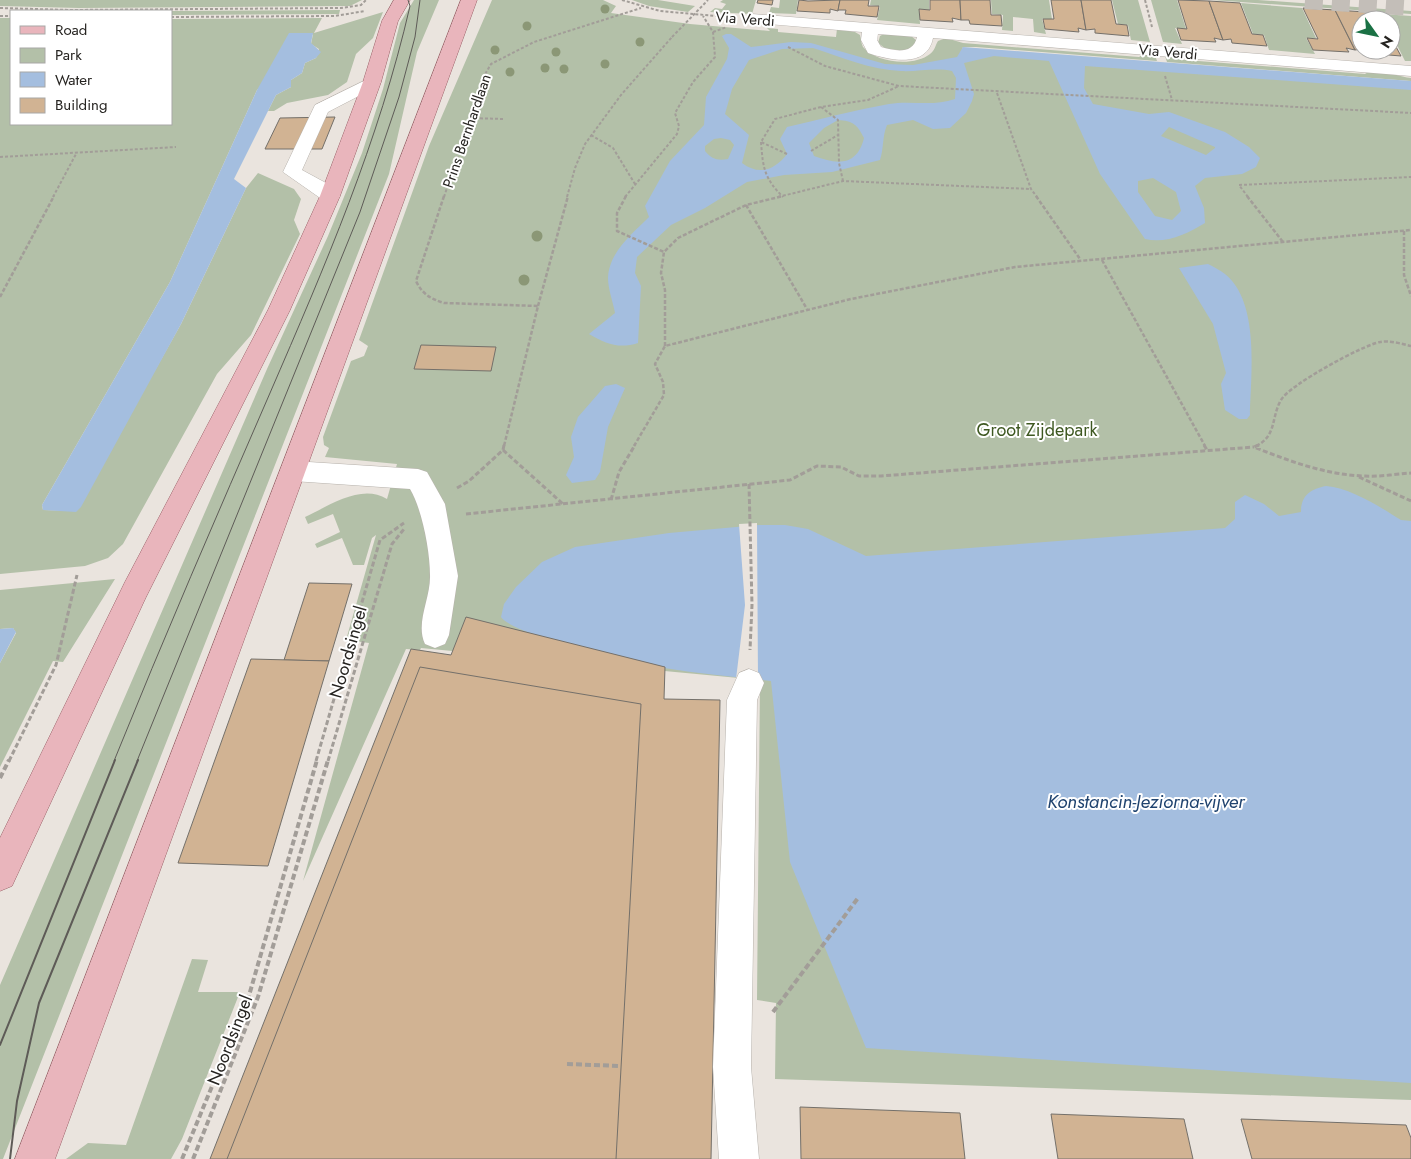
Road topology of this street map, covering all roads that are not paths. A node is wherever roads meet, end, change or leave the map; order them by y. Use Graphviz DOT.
graph roads {
  1 [pos="402,0"];
  2 [pos="470,0"];
  3 [pos="752,19"];
  4 [pos="871,28"];
  5 [pos="926,33"];
  6 [pos="1411,71"];
  7 [pos="372,82"];
  8 [pos="330,196"];
  9 [pos="293,471"];
  10 [pos="435,635"];
  11 [pos="749,683"];
  12 [pos="0,874"];
  13 [pos="36,1159"];
  14 [pos="739,1159"];
  1 -- 7 [label="main road"];
  2 -- 9 [label="main road"];
  3 -- 4 [label="street, Via Verdi"];
  4 -- 5 [label="street, Via Verdi"];
  4 -- 5 [label="street"];
  5 -- 6 [label="street, Via Verdi"];
  7 -- 8 [label="main road"];
  7 -- 8 [label="street"];
  8 -- 12 [label="main road"];
  9 -- 10 [label="street"];
  9 -- 13 [label="main road"];
  11 -- 14 [label="street"];
}
